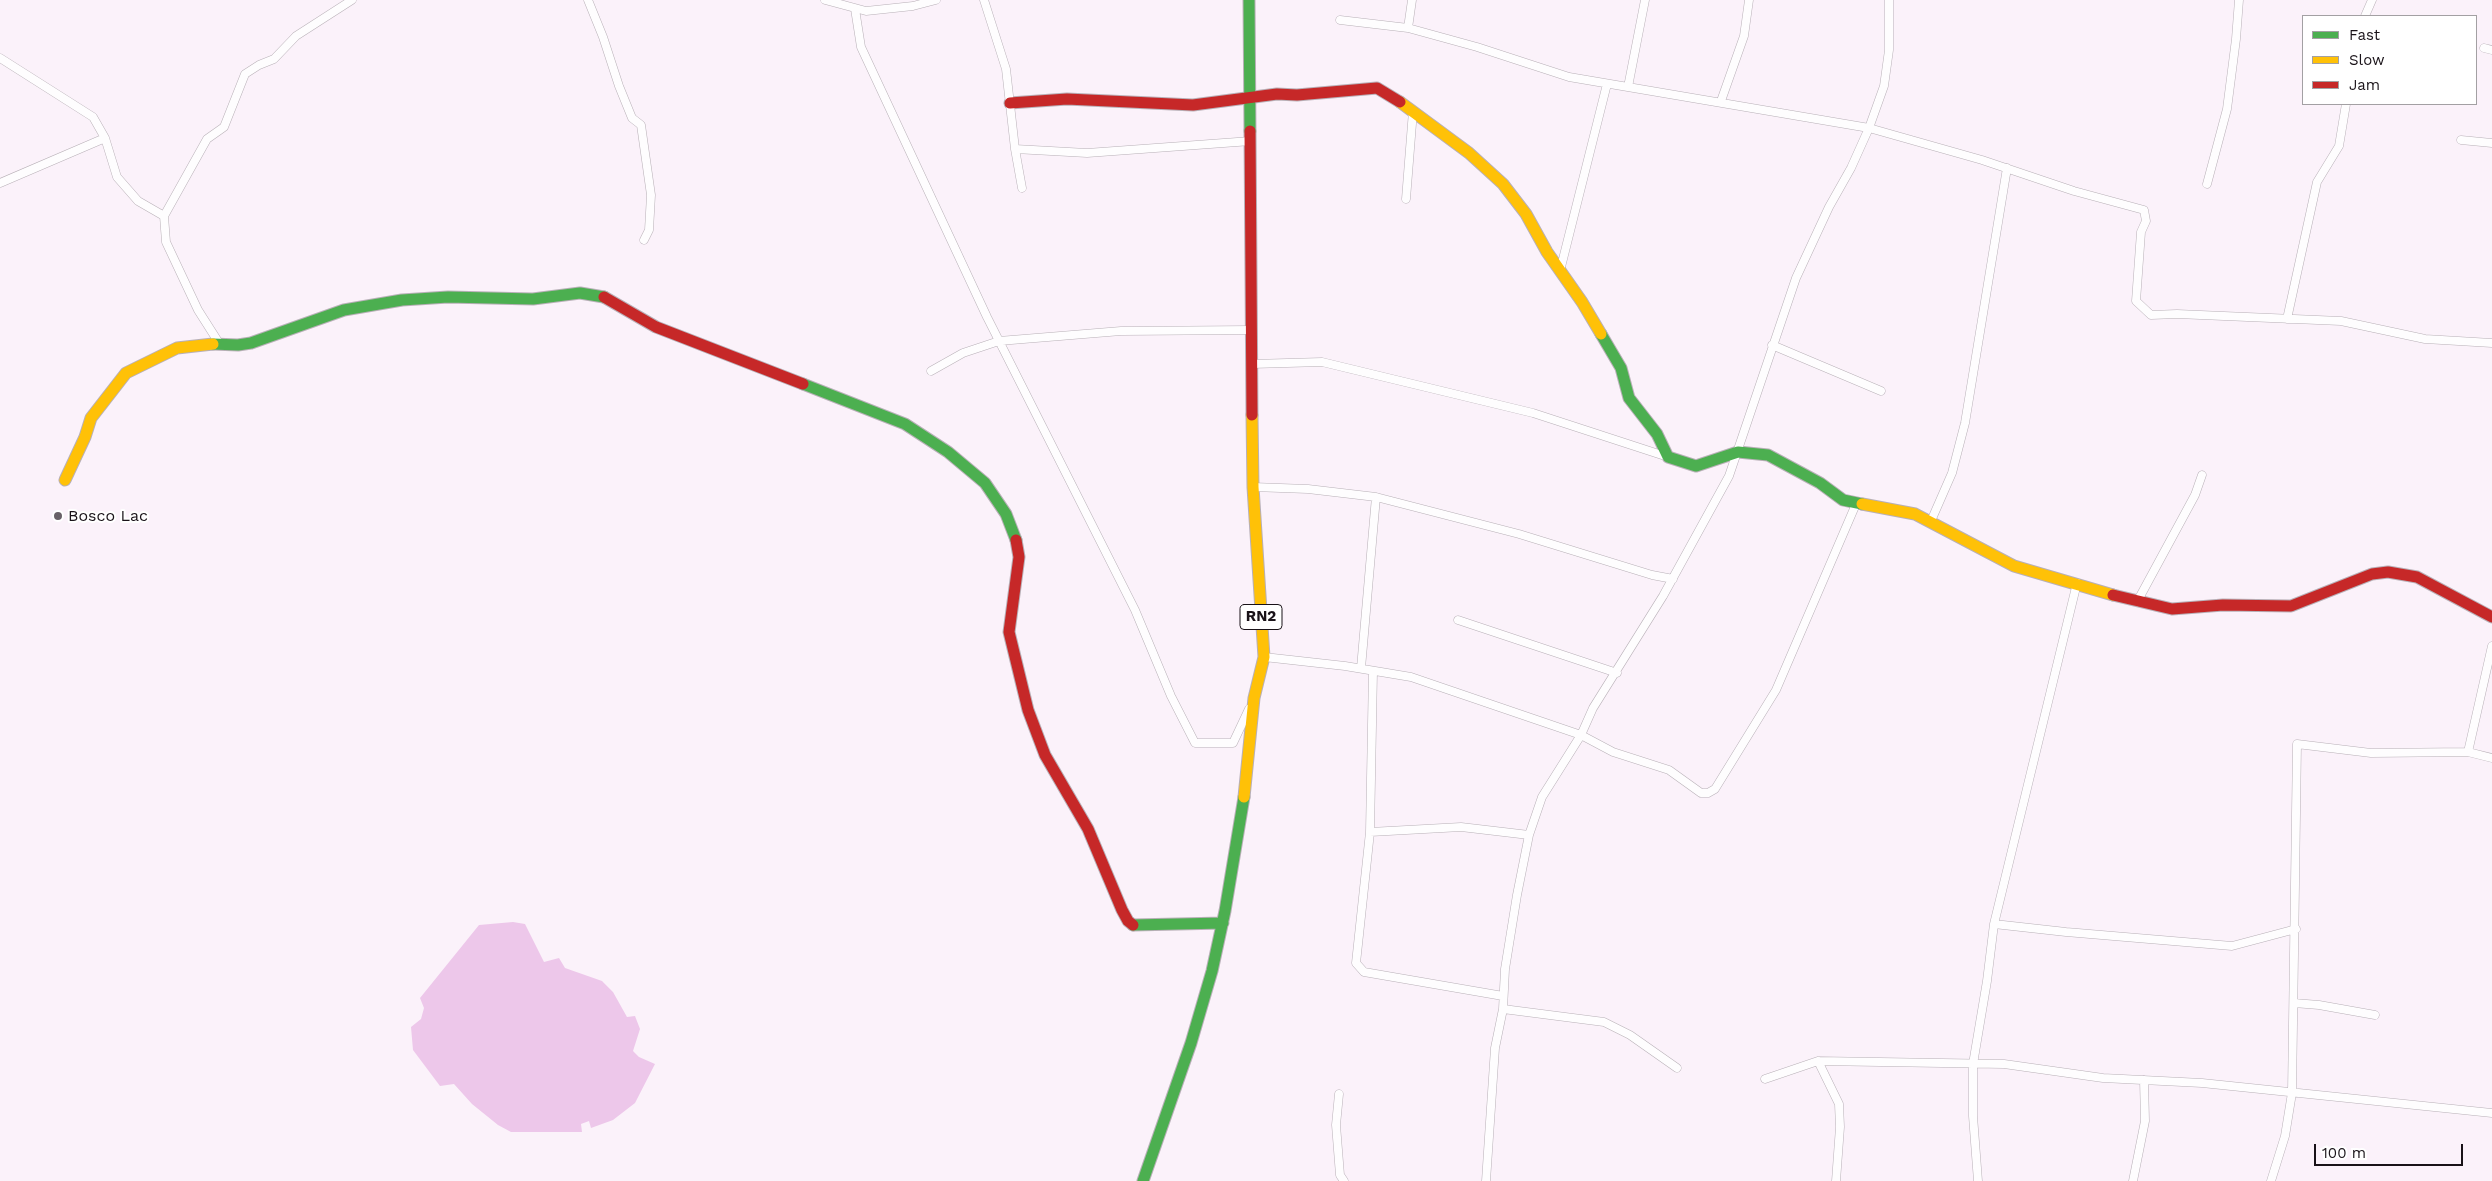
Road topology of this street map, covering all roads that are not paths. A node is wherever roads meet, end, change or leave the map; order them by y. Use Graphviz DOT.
graph roads {
  1 [pos="352,0"];
  2 [pos="588,0"];
  3 [pos="826,0"];
  4 [pos="936,0"];
  5 [pos="984,0"];
  6 [pos="1249,0"];
  7 [pos="1412,0"];
  8 [pos="1645,0"];
  9 [pos="1749,0"];
  10 [pos="1889,0"];
  11 [pos="2238,0"];
  12 [pos="2372,0"];
  13 [pos="855,9"];
  14 [pos="2365,15"];
  15 [pos="1340,20"];
  16 [pos="1408,28"];
  17 [pos="0,58"];
  18 [pos="1607,84"];
  19 [pos="1628,87"];
  20 [pos="1250,97"];
  21 [pos="1721,101"];
  22 [pos="1010,103"];
  23 [pos="2346,105"];
  24 [pos="1413,111"];
  25 [pos="1869,128"];
  26 [pos="105,138"];
  27 [pos="1250,140"];
  28 [pos="2460,140"];
  29 [pos="2492,143"];
  30 [pos="1015,149"];
  31 [pos="2007,168"];
  32 [pos="0,183"];
  33 [pos="2207,184"];
  34 [pos="1022,188"];
  35 [pos="1406,199"];
  36 [pos="164,216"];
  37 [pos="644,240"];
  38 [pos="1560,271"];
  39 [pos="2287,319"];
  40 [pos="1252,330"];
  41 [pos="999,341"];
  42 [pos="219,343"];
  43 [pos="2492,344"];
  44 [pos="1772,346"];
  45 [pos="1252,364"];
  46 [pos="931,371"];
  47 [pos="1881,391"];
  48 [pos="1738,452"];
  49 [pos="1668,457"];
  50 [pos="2202,475"];
  51 [pos="65,480"];
  52 [pos="1253,487"];
  53 [pos="1376,497"];
  54 [pos="1856,504"];
  55 [pos="1931,521"];
  56 [pos="1673,578"];
  57 [pos="2077,583"];
  58 [pos="2137,602"];
  59 [pos="2492,617"];
  60 [pos="1458,620"];
  61 [pos="2492,646"];
  62 [pos="1264,657"];
  63 [pos="1361,668"];
  64 [pos="1373,670"];
  65 [pos="1617,673"];
  66 [pos="1254,698"];
  67 [pos="1581,735"];
  68 [pos="2468,752"];
  69 [pos="2492,758"];
  70 [pos="1370,832"];
  71 [pos="1529,835"];
  72 [pos="1223,923"];
  73 [pos="1994,924"];
  74 [pos="2296,929"];
  75 [pos="1503,996"];
  76 [pos="2294,1003"];
  77 [pos="1503,1009"];
  78 [pos="2375,1015"];
  79 [pos="1818,1061"];
  80 [pos="1973,1064"];
  81 [pos="1677,1068"];
  82 [pos="1765,1079"];
  83 [pos="2144,1080"];
  84 [pos="1339,1094"];
  85 [pos="2292,1094"];
  86 [pos="2492,1113"];
  87 [pos="1143,1181"];
  88 [pos="1344,1181"];
  89 [pos="1486,1181"];
  90 [pos="1836,1181"];
  91 [pos="1978,1181"];
  92 [pos="2133,1181"];
  93 [pos="2271,1181"];
  1 -- 36 [label="street"];
  2 -- 37 [label="street"];
  3 -- 13 [label="street"];
  4 -- 13 [label="street"];
  5 -- 22 [label="street"];
  6 -- 20 [label="main road, RN2"];
  7 -- 16 [label="street"];
  8 -- 19 [label="street"];
  9 -- 21 [label="street"];
  10 -- 25 [label="street"];
  11 -- 33 [label="street"];
  12 -- 14 [label="street"];
  13 -- 41 [label="street"];
  15 -- 16 [label="street"];
  16 -- 18 [label="street"];
  17 -- 26 [label="street"];
  18 -- 19 [label="street"];
  18 -- 38 [label="street"];
  19 -- 21 [label="street"];
  20 -- 22 [label="main road"];
  20 -- 24 [label="main road"];
  20 -- 27 [label="main road, RN2"];
  21 -- 25 [label="street"];
  22 -- 30 [label="street"];
  23 -- 39 [label="street"];
  24 -- 35 [label="street"];
  24 -- 38 [label="main road"];
  25 -- 31 [label="street"];
  25 -- 44 [label="street"];
  26 -- 32 [label="street"];
  26 -- 36 [label="street"];
  27 -- 30 [label="street"];
  27 -- 40 [label="main road, RN2"];
  28 -- 29 [label="street"];
  30 -- 34 [label="street"];
  31 -- 39 [label="street"];
  31 -- 55 [label="street"];
  36 -- 42 [label="street"];
  38 -- 49 [label="main road"];
  39 -- 43 [label="street"];
  40 -- 41 [label="street"];
  40 -- 45 [label="main road, RN2"];
  41 -- 46 [label="street"];
  41 -- 66 [label="street"];
  42 -- 51 [label="main road"];
  42 -- 72 [label="main road"];
  44 -- 47 [label="street"];
  44 -- 48 [label="street"];
  45 -- 49 [label="street"];
  45 -- 52 [label="main road, RN2"];
  48 -- 49 [label="main road"];
  48 -- 54 [label="main road"];
  48 -- 56 [label="street"];
  50 -- 58 [label="street"];
  52 -- 53 [label="street"];
  52 -- 62 [label="main road, RN2"];
  53 -- 56 [label="street"];
  53 -- 63 [label="street"];
  54 -- 55 [label="main road"];
  54 -- 67 [label="street"];
  55 -- 57 [label="main road"];
  56 -- 65 [label="street"];
  57 -- 58 [label="main road"];
  57 -- 73 [label="street"];
  58 -- 59 [label="main road"];
  60 -- 65 [label="street"];
  61 -- 68 [label="street"];
  62 -- 63 [label="street"];
  62 -- 66 [label="main road, RN2"];
  63 -- 64 [label="street"];
  64 -- 67 [label="street"];
  64 -- 70 [label="street"];
  65 -- 67 [label="street"];
  66 -- 72 [label="main road, RN2"];
  67 -- 71 [label="street"];
  68 -- 69 [label="street"];
  68 -- 74 [label="street"];
  70 -- 71 [label="street"];
  70 -- 75 [label="street"];
  71 -- 75 [label="street"];
  72 -- 87 [label="main road, RN2"];
  73 -- 74 [label="street"];
  73 -- 80 [label="street"];
  74 -- 76 [label="street"];
  75 -- 77 [label="street"];
  76 -- 78 [label="street"];
  76 -- 85 [label="street"];
  77 -- 81 [label="street"];
  77 -- 89 [label="street"];
  79 -- 80 [label="street"];
  79 -- 82 [label="street"];
  79 -- 90 [label="street"];
  80 -- 83 [label="street"];
  80 -- 91 [label="street"];
  83 -- 85 [label="street"];
  83 -- 92 [label="street"];
  84 -- 88 [label="street"];
  85 -- 86 [label="street"];
  85 -- 93 [label="street"];
}
